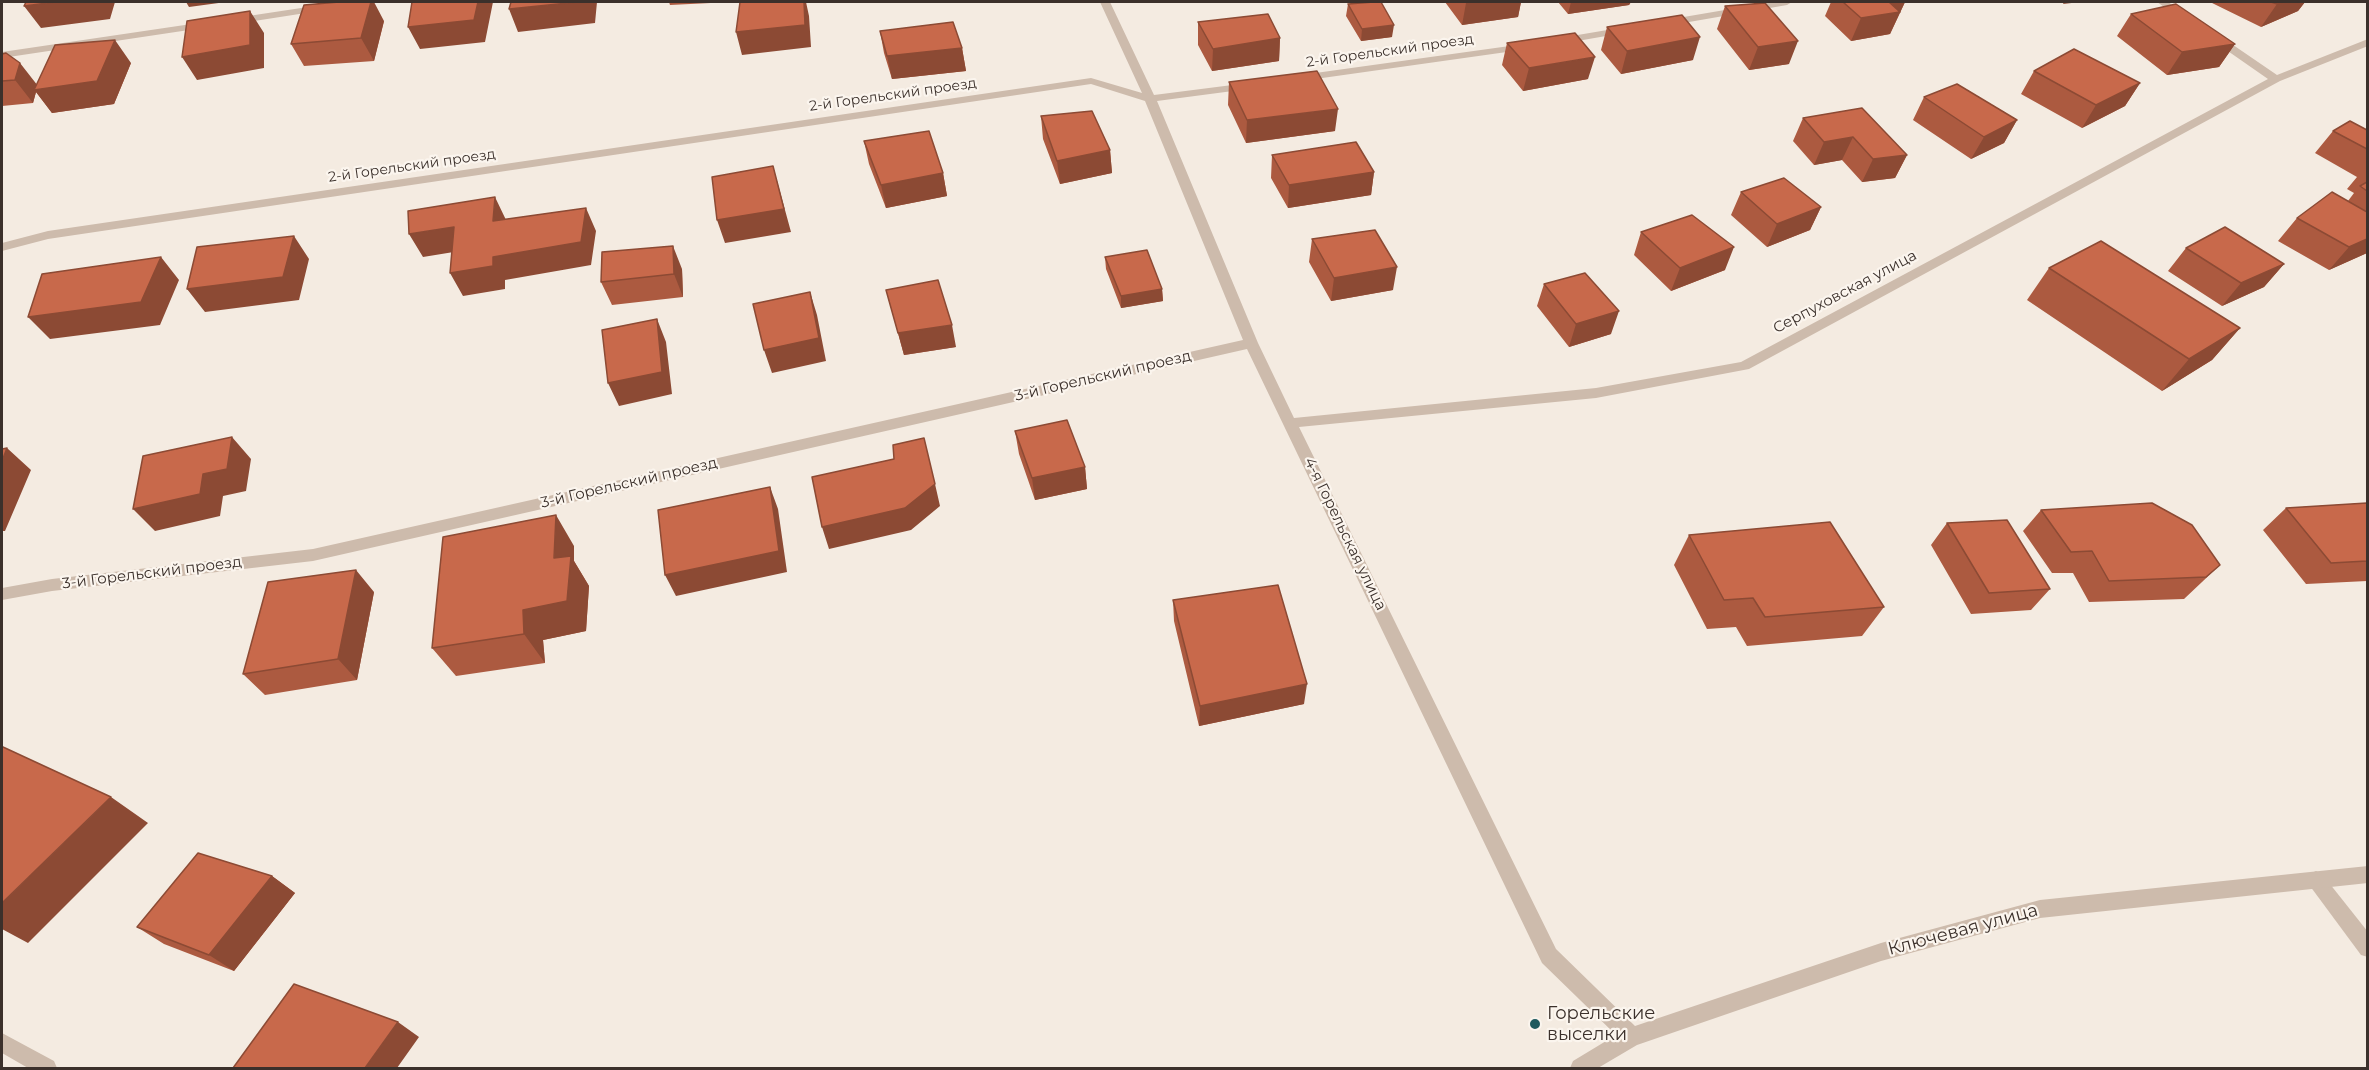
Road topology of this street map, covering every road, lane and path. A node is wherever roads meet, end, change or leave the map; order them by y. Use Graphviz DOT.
graph roads {
  1 [pos="1105,2"];
  2 [pos="1787,2"];
  3 [pos="2162,2"];
  4 [pos="334,7"];
  5 [pos="2191,21"];
  6 [pos="229,22"];
  7 [pos="218,24"];
  8 [pos="2210,34"];
  9 [pos="2367,42"];
  10 [pos="2,55"];
  11 [pos="2276,79"];
  12 [pos="1291,80"];
  13 [pos="1255,85"];
  14 [pos="1150,99"];
  15 [pos="2,247"];
  16 [pos="1251,343"];
  17 [pos="1292,423"];
  18 [pos="2,594"];
  19 [pos="2367,874"];
  20 [pos="2316,880"];
  21 [pos="2367,948"];
  22 [pos="1632,1037"];
  23 [pos="2,1043"];
  24 [pos="47,1068"];
  25 [pos="1580,1068"];
  1 -- 14 [label="street, 4-я Горельская улица"];
  2 -- 12 [label="street, 2-й Горельский проезд"];
  3 -- 5 [label="street"];
  4 -- 6 [label="street"];
  7 -- 10 [label="street"];
  8 -- 11 [label="street"];
  9 -- 11 [label="street, Серпуховская улица"];
  11 -- 17 [label="street, Серпуховская улица"];
  13 -- 14 [label="street, 2-й Горельский проезд"];
  14 -- 15 [label="street, 2-й Горельский проезд"];
  14 -- 16 [label="street, 4-я Горельская улица"];
  16 -- 17 [label="street, 4-я Горельская улица"];
  16 -- 18 [label="street, 3-й Горельский проезд"];
  17 -- 22 [label="street, 4-я Горельская улица"];
  19 -- 20 [label="street, Ключевая улица"];
  20 -- 21 [label="street"];
  20 -- 22 [label="street, Ключевая улица"];
  22 -- 25 [label="street, Ключевая улица"];
  23 -- 24 [label="street"];
}
